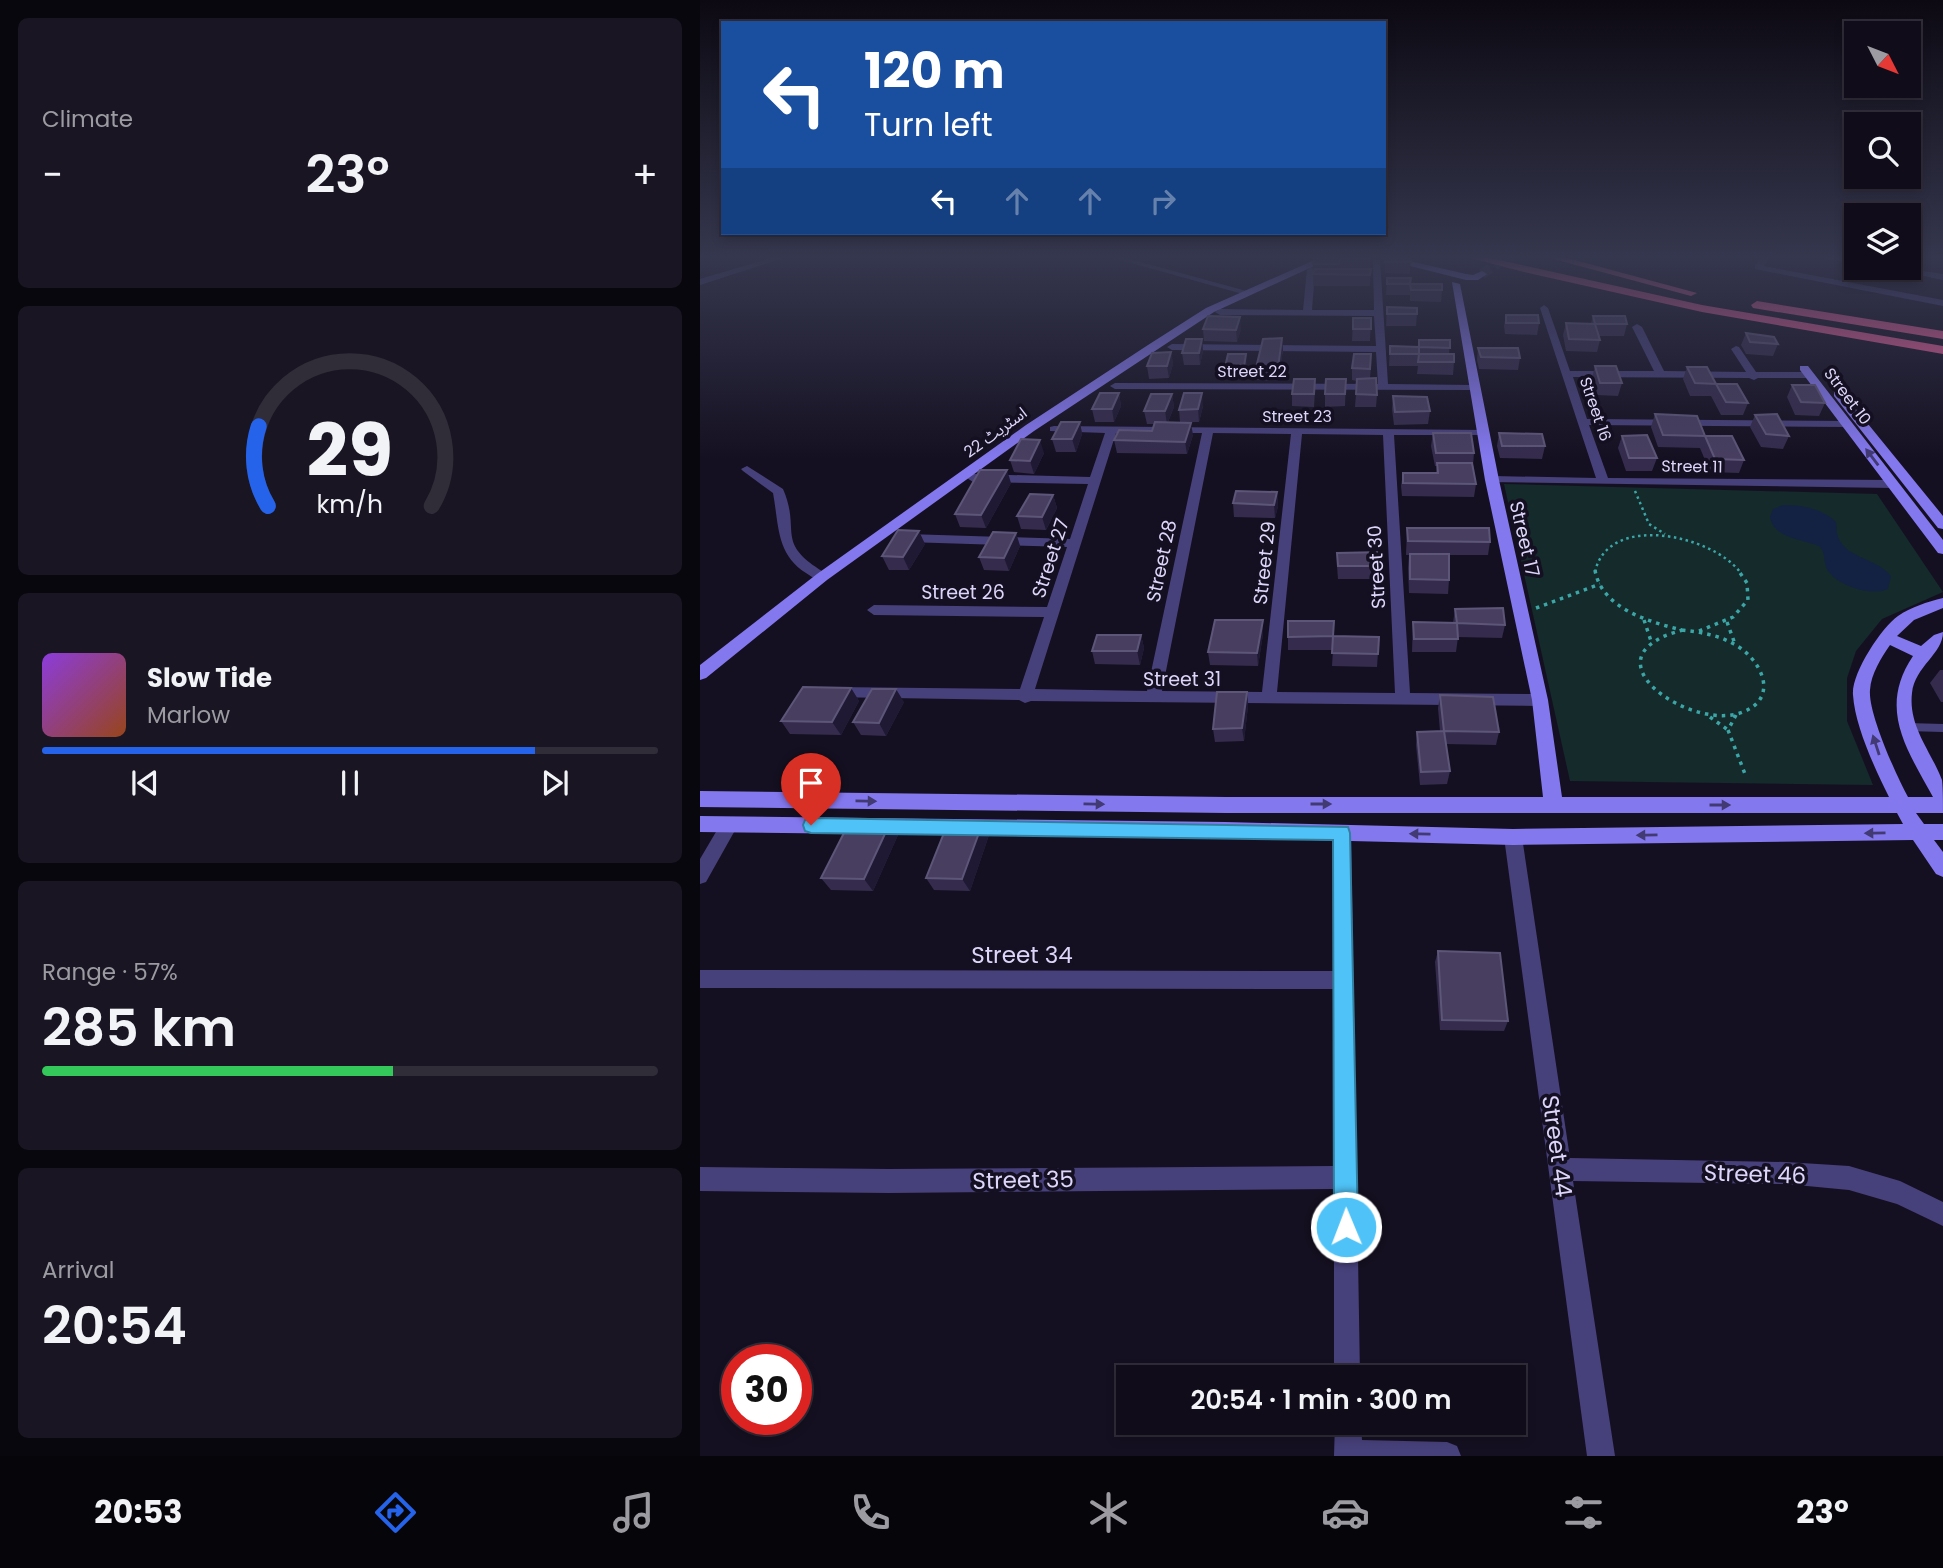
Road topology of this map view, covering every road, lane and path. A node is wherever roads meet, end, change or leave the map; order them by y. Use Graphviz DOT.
graph roads {
  1 [pos="1190,323"];
  2 [pos="1379,323"];
  3 [pos="1462,323"];
  4 [pos="1549,323"];
  5 [pos="1775,323"];
  6 [pos="1869,323"];
  7 [pos="1637,327"];
  8 [pos="1943,335"];
  9 [pos="1172,347"];
  10 [pos="1381,349"];
  11 [pos="1736,349"];
  12 [pos="1943,350"];
  13 [pos="1567,374"];
  14 [pos="1661,375"];
  15 [pos="1810,375"];
  16 [pos="1754,377"];
  17 [pos="1115,386"];
  18 [pos="1383,388"];
  19 [pos="1473,388"];
  20 [pos="1584,422"];
  21 [pos="1847,424"];
  22 [pos="1054,429"];
  23 [pos="1111,430"];
  24 [pos="1208,432"];
  25 [pos="1297,432"];
  26 [pos="1482,432"];
  27 [pos="1388,433"];
  28 [pos="747,469"];
  29 [pos="974,478"];
  30 [pos="1492,480"];
  31 [pos="1096,481"];
  32 [pos="1604,481"];
  33 [pos="1893,484"];
  34 [pos="1634,490"];
  35 [pos="1943,525"];
  36 [pos="1667,535"];
  37 [pos="907,538"];
  38 [pos="1074,543"];
  39 [pos="1943,550"];
  40 [pos="821,577"];
  41 [pos="1600,584"];
  42 [pos="1943,603"];
  43 [pos="1542,607"];
  44 [pos="874,610"];
  45 [pos="1052,612"];
  46 [pos="1643,620"];
  47 [pos="1727,622"];
  48 [pos="1682,630"];
  49 [pos="1699,631"];
  50 [pos="1943,637"];
  51 [pos="1888,638"];
  52 [pos="1651,641"];
  53 [pos="1736,645"];
  54 [pos="1923,654"];
  55 [pos="700,674"];
  56 [pos="824,693"];
  57 [pos="1025,697"];
  58 [pos="1153,698"];
  59 [pos="1269,698"];
  60 [pos="1403,699"];
  61 [pos="1540,700"];
  62 [pos="1708,715"];
  63 [pos="1736,715"];
  64 [pos="1908,727"];
  65 [pos="1943,727"];
  66 [pos="1728,730"];
  67 [pos="1745,774"];
  68 [pos="700,799"];
  69 [pos="1943,799"];
  70 [pos="1553,803"];
  71 [pos="1226,805"];
  72 [pos="1943,805"];
  73 [pos="1902,806"];
  74 [pos="700,824"];
  75 [pos="729,825"];
  76 [pos="1225,830"];
  77 [pos="1943,832"];
  78 [pos="1342,833"];
  79 [pos="1916,833"];
  80 [pos="1513,837"];
  81 [pos="1943,868"];
  82 [pos="700,876"];
  83 [pos="700,979"];
  84 [pos="1343,981"];
  85 [pos="1561,1169"];
  86 [pos="1345,1177"];
  87 [pos="700,1179"];
  88 [pos="1943,1214"];
  89 [pos="1347,1365"];
  90 [pos="1348,1435"];
  91 [pos="1348,1455"];
  92 [pos="1447,1456"];
  93 [pos="1601,1456"];
  1 -- 40 [label="street, اسٹریٹ 22"];
  2 -- 10 [label="street"];
  3 -- 19 [label="street, Street 17"];
  4 -- 13 [label="street, Street 16"];
  5 -- 12 [label="highway"];
  6 -- 8 [label="highway"];
  7 -- 14 [label="street"];
  9 -- 10 [label="street"];
  10 -- 18 [label="street"];
  11 -- 16 [label="street"];
  13 -- 14 [label="street"];
  13 -- 20 [label="street, Street 16"];
  14 -- 16 [label="street"];
  15 -- 16 [label="street"];
  15 -- 21 [label="street, Street 10"];
  15 -- 35 [label="street, Street 10"];
  17 -- 18 [label="street, Street 22"];
  18 -- 19 [label="street, Street 22"];
  19 -- 26 [label="street, Street 17"];
  20 -- 21 [label="street"];
  20 -- 32 [label="street, Street 16"];
  33 -- 21 [label="street, Street 10, one-way"];
  22 -- 23 [label="street, Street 23"];
  23 -- 24 [label="street, Street 23"];
  23 -- 31 [label="street, Street 27"];
  24 -- 25 [label="street, Street 23"];
  24 -- 58 [label="street, Street 28"];
  25 -- 27 [label="street, Street 23"];
  25 -- 59 [label="street, Street 29"];
  26 -- 27 [label="street, Street 23"];
  26 -- 30 [label="street, Street 17"];
  27 -- 60 [label="street, Street 30"];
  28 -- 40 [label="street"];
  29 -- 31 [label="street"];
  30 -- 32 [label="street, Street 11"];
  30 -- 61 [label="street, Street 17"];
  31 -- 38 [label="street, Street 27"];
  32 -- 33 [label="street, Street 11"];
  33 -- 39 [label="street, Street 10"];
  34 -- 36 [label="path"];
  36 -- 41 [label="path"];
  36 -- 47 [label="path"];
  37 -- 38 [label="street"];
  38 -- 45 [label="street, Street 27"];
  40 -- 55 [label="street, اسٹریٹ 22"];
  41 -- 43 [label="path"];
  41 -- 46 [label="path"];
  42 -- 51 [label="street"];
  44 -- 45 [label="street, Street 26"];
  45 -- 57 [label="street, Street 27"];
  46 -- 48 [label="path"];
  46 -- 52 [label="path"];
  47 -- 49 [label="path"];
  47 -- 53 [label="path"];
  48 -- 49 [label="path"];
  48 -- 52 [label="path"];
  49 -- 53 [label="path"];
  50 -- 54 [label="street"];
  51 -- 54 [label="street"];
  73 -- 51 [label="street, one-way"];
  52 -- 62 [label="path"];
  53 -- 63 [label="path"];
  54 -- 64 [label="street"];
  56 -- 57 [label="street, Street 31"];
  57 -- 58 [label="street, Street 31"];
  58 -- 59 [label="street, Street 31"];
  59 -- 60 [label="street, Street 31"];
  60 -- 61 [label="street, Street 31"];
  61 -- 70 [label="street, Street 17"];
  62 -- 63 [label="path"];
  62 -- 66 [label="path"];
  63 -- 66 [label="path"];
  64 -- 65 [label="lane"];
  64 -- 69 [label="street"];
  66 -- 67 [label="path"];
  68 -- 71 [label="street, one-way"];
  71 -- 70 [label="street, one-way"];
  70 -- 73 [label="street, one-way"];
  71 -- 76 [label="street"];
  72 -- 73 [label="street"];
  73 -- 79 [label="street"];
  74 -- 75 [label="street"];
  75 -- 76 [label="street"];
  75 -- 82 [label="street"];
  76 -- 78 [label="street"];
  77 -- 79 [label="street"];
  80 -- 78 [label="street, one-way"];
  78 -- 84 [label="street"];
  79 -- 80 [label="street, one-way"];
  79 -- 81 [label="street"];
  80 -- 85 [label="street, Street 44"];
  83 -- 84 [label="street, Street 34"];
  84 -- 86 [label="street"];
  85 -- 88 [label="street, Street 46"];
  85 -- 93 [label="street, Street 44"];
  86 -- 87 [label="street, Street 35"];
  86 -- 89 [label="street"];
  90 -- 91 [label="street"];
  91 -- 92 [label="street"];
}
